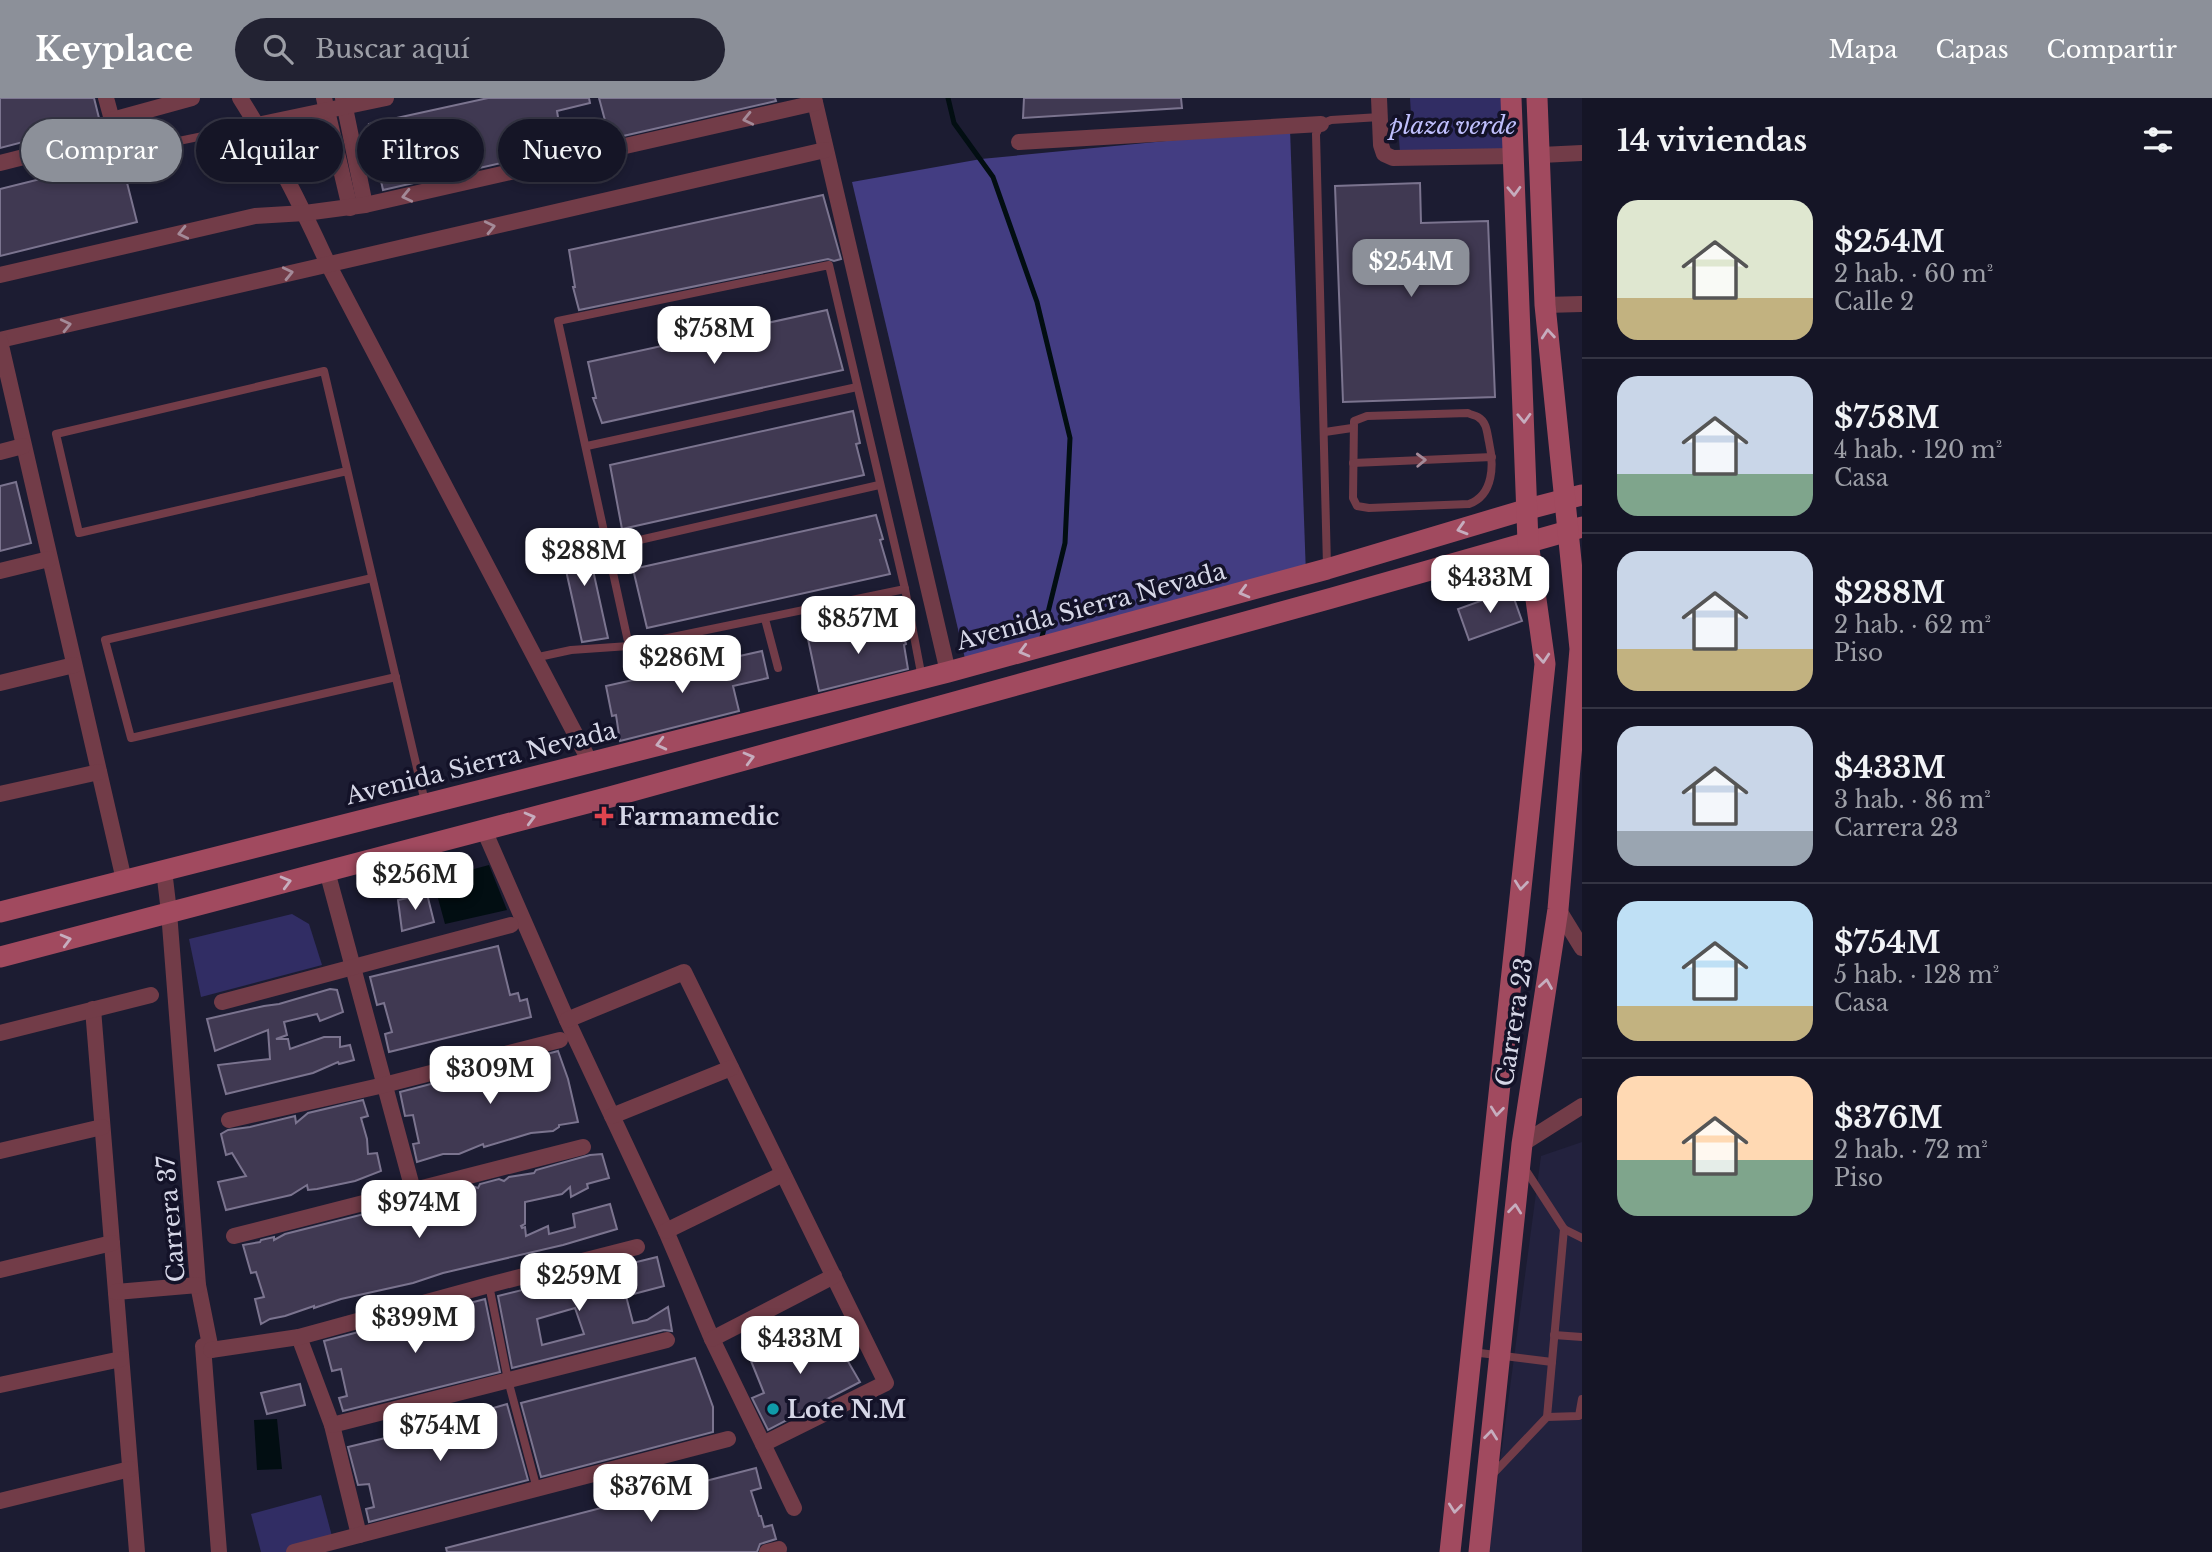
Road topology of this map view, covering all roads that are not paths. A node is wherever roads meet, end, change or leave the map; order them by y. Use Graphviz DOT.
graph roads {
  1 [pos="191,98"];
  2 [pos="240,98"];
  3 [pos="386,98"];
  4 [pos="1379,98"];
  5 [pos="1511,98"];
  6 [pos="1537,98"];
  7 [pos="111,99"];
  8 [pos="815,101"];
  9 [pos="344,103"];
  10 [pos="325,105"];
  11 [pos="1380,117"];
  12 [pos="110,119"];
  13 [pos="130,119"];
  14 [pos="253,119"];
  15 [pos="277,119"];
  16 [pos="1321,124"];
  17 [pos="1019,142"];
  18 [pos="825,150"];
  19 [pos="1582,153"];
  20 [pos="1541,155"];
  21 [pos="1513,156"];
  22 [pos="21,158"];
  23 [pos="0,163"];
  24 [pos="288,182"];
  25 [pos="358,207"];
  26 [pos="305,214"];
  27 [pos="328,264"];
  28 [pos="0,275"];
  29 [pos="1582,304"];
  30 [pos="1545,305"];
  31 [pos="0,341"];
  32 [pos="857,387"];
  33 [pos="1352,428"];
  34 [pos="1325,432"];
  35 [pos="23,446"];
  36 [pos="587,446"];
  37 [pos="0,452"];
  38 [pos="1492,457"];
  39 [pos="1353,463"];
  40 [pos="347,471"];
  41 [pos="879,485"];
  42 [pos="1573,497"];
  43 [pos="1528,509"];
  44 [pos="1574,529"];
  45 [pos="1528,542"];
  46 [pos="609,547"];
  47 [pos="49,559"];
  48 [pos="1582,562"];
  49 [pos="1328,569"];
  50 [pos="0,571"];
  51 [pos="372,578"];
  52 [pos="905,589"];
  53 [pos="765,618"];
  54 [pos="629,646"];
  55 [pos="1580,649"];
  56 [pos="534,658"];
  57 [pos="74,665"];
  58 [pos="778,668"];
  59 [pos="948,672"];
  60 [pos="396,677"];
  61 [pos="922,678"];
  62 [pos="0,683"];
  63 [pos="590,762"];
  64 [pos="99,772"];
  65 [pos="0,794"];
  66 [pos="426,804"];
  67 [pos="484,830"];
  68 [pos="164,870"];
  69 [pos="327,871"];
  70 [pos="124,880"];
  71 [pos="1558,909"];
  72 [pos="0,912"];
  73 [pos="169,912"];
  74 [pos="511,925"];
  75 [pos="1582,948"];
  76 [pos="0,957"];
  77 [pos="352,966"];
  78 [pos="151,995"];
  79 [pos="222,1002"];
  80 [pos="93,1009"];
  81 [pos="567,1020"];
  82 [pos="0,1033"];
  83 [pos="560,1040"];
  84 [pos="731,1068"];
  85 [pos="384,1085"];
  86 [pos="1582,1106"];
  87 [pos="612,1116"];
  88 [pos="229,1121"];
  89 [pos="102,1127"];
  90 [pos="583,1147"];
  91 [pos="0,1151"];
  92 [pos="1521,1153"];
  93 [pos="783,1174"];
  94 [pos="413,1190"];
  95 [pos="1564,1229"];
  96 [pos="666,1231"];
  97 [pos="234,1236"];
  98 [pos="1582,1238"];
  99 [pos="112,1243"];
  100 [pos="636,1247"];
  101 [pos="0,1270"];
  102 [pos="834,1276"];
  103 [pos="198,1285"];
  104 [pos="489,1285"];
  105 [pos="116,1292"];
  106 [pos="1554,1335"];
  107 [pos="299,1337"];
  108 [pos="1582,1337"];
  109 [pos="712,1339"];
  110 [pos="667,1340"];
  111 [pos="211,1350"];
  112 [pos="1472,1352"];
  113 [pos="1500,1355"];
  114 [pos="121,1359"];
  115 [pos="1552,1362"];
  116 [pos="508,1380"];
  117 [pos="0,1385"];
  118 [pos="1582,1399"];
  119 [pos="1547,1417"];
  120 [pos="332,1425"];
  121 [pos="728,1439"];
  122 [pos="763,1444"];
  123 [pos="130,1469"];
  124 [pos="1487,1480"];
  125 [pos="537,1489"];
  126 [pos="0,1501"];
  127 [pos="793,1508"];
  128 [pos="359,1535"];
  129 [pos="137,1552"];
  130 [pos="219,1552"];
  131 [pos="294,1552"];
  132 [pos="1450,1552"];
  133 [pos="1479,1552"];
  1 -- 13 [label="street"];
  2 -- 14 [label="street"];
  3 -- 9 [label="street"];
  4 -- 11 [label="street"];
  5 -- 21 [label="main road, Carrera 23"];
  6 -- 20 [label="main road, Carrera 23"];
  7 -- 12 [label="street"];
  8 -- 18 [label="street"];
  8 -- 25 [label="street, one-way"];
  9 -- 10 [label="street"];
  9 -- 25 [label="street"];
  10 -- 15 [label="street"];
  10 -- 25 [label="street"];
  11 -- 16 [label="lane"];
  11 -- 21 [label="street"];
  16 -- 17 [label="street"];
  16 -- 34 [label="lane"];
  27 -- 18 [label="street, one-way"];
  18 -- 59 [label="street"];
  19 -- 20 [label="street"];
  20 -- 30 [label="main road, Carrera 23"];
  21 -- 43 [label="main road, Carrera 23, one-way"];
  22 -- 23 [label="street"];
  24 -- 26 [label="street"];
  25 -- 26 [label="street"];
  26 -- 27 [label="street"];
  26 -- 28 [label="street, one-way"];
  31 -- 27 [label="street, one-way"];
  27 -- 56 [label="street"];
  29 -- 30 [label="street"];
  42 -- 30 [label="main road, Carrera 23, one-way"];
  31 -- 35 [label="street"];
  32 -- 36 [label="lane"];
  32 -- 36 [label="lane"];
  32 -- 41 [label="lane"];
  33 -- 34 [label="lane"];
  33 -- 38 [label="lane"];
  33 -- 39 [label="lane"];
  34 -- 49 [label="lane"];
  35 -- 37 [label="street"];
  35 -- 47 [label="street"];
  36 -- 46 [label="lane"];
  39 -- 38 [label="lane, one-way"];
  38 -- 39 [label="lane"];
  40 -- 40 [label="lane"];
  40 -- 51 [label="lane"];
  41 -- 46 [label="lane"];
  41 -- 52 [label="lane"];
  42 -- 43 [label="main road, Avenida Sierra Nevada"];
  42 -- 44 [label="main road, Carrera 23"];
  43 -- 45 [label="main road, Carrera 23"];
  43 -- 49 [label="main road, Avenida Sierra Nevada, one-way"];
  44 -- 45 [label="main road"];
  44 -- 55 [label="main road, Carrera 23"];
  67 -- 45 [label="main road, one-way"];
  45 -- 112 [label="main road, Carrera 23, one-way"];
  46 -- 54 [label="lane"];
  47 -- 50 [label="street"];
  47 -- 57 [label="street"];
  48 -- 55 [label="main road"];
  49 -- 59 [label="main road, Avenida Sierra Nevada, one-way"];
  51 -- 60 [label="lane"];
  51 -- 60 [label="lane"];
  52 -- 53 [label="lane"];
  52 -- 61 [label="lane"];
  53 -- 54 [label="lane"];
  53 -- 58 [label="lane"];
  54 -- 56 [label="lane"];
  55 -- 71 [label="main road, Carrera 23"];
  56 -- 63 [label="street"];
  57 -- 62 [label="street"];
  57 -- 64 [label="street"];
  59 -- 61 [label="main road, Avenida Sierra Nevada"];
  60 -- 66 [label="lane"];
  61 -- 63 [label="main road, Avenida Sierra Nevada, one-way"];
  63 -- 66 [label="main road, Avenida Sierra Nevada"];
  64 -- 65 [label="street"];
  64 -- 70 [label="street"];
  66 -- 68 [label="main road, Avenida Sierra Nevada"];
  67 -- 69 [label="main road"];
  67 -- 81 [label="street"];
  68 -- 70 [label="main road, Avenida Sierra Nevada"];
  68 -- 73 [label="street, Carrera 37"];
  73 -- 69 [label="main road, one-way"];
  69 -- 77 [label="street"];
  70 -- 72 [label="main road, Avenida Sierra Nevada"];
  71 -- 75 [label="street"];
  92 -- 71 [label="main road, Carrera 23, one-way"];
  76 -- 73 [label="main road, one-way"];
  73 -- 103 [label="street, Carrera 37"];
  74 -- 77 [label="street"];
  77 -- 79 [label="street"];
  77 -- 85 [label="street"];
  78 -- 80 [label="street"];
  80 -- 82 [label="street"];
  80 -- 89 [label="street"];
  81 -- 84 [label="street"];
  81 -- 87 [label="street"];
  83 -- 85 [label="street"];
  84 -- 87 [label="street"];
  84 -- 93 [label="street"];
  85 -- 88 [label="street"];
  85 -- 94 [label="street"];
  86 -- 92 [label="street"];
  87 -- 96 [label="street"];
  89 -- 91 [label="street"];
  89 -- 99 [label="street"];
  90 -- 94 [label="street"];
  92 -- 95 [label="lane"];
  113 -- 92 [label="main road, Carrera 23, one-way"];
  93 -- 96 [label="street"];
  93 -- 102 [label="street"];
  94 -- 97 [label="street"];
  95 -- 98 [label="lane"];
  95 -- 106 [label="lane"];
  96 -- 109 [label="street"];
  99 -- 101 [label="street"];
  99 -- 105 [label="street"];
  100 -- 104 [label="street"];
  102 -- 109 [label="street"];
  102 -- 122 [label="street"];
  103 -- 105 [label="street"];
  103 -- 111 [label="street, Carrera 37"];
  104 -- 107 [label="street"];
  104 -- 116 [label="lane"];
  105 -- 114 [label="street"];
  106 -- 108 [label="lane"];
  106 -- 115 [label="lane"];
  107 -- 111 [label="street"];
  107 -- 120 [label="street"];
  109 -- 122 [label="street"];
  110 -- 116 [label="street"];
  111 -- 130 [label="street, Carrera 37"];
  112 -- 113 [label="lane"];
  112 -- 132 [label="main road, Carrera 23, one-way"];
  113 -- 115 [label="lane"];
  124 -- 113 [label="main road, Carrera 23, one-way"];
  114 -- 117 [label="street"];
  114 -- 123 [label="street"];
  115 -- 119 [label="lane"];
  116 -- 120 [label="street"];
  116 -- 125 [label="lane"];
  118 -- 119 [label="lane"];
  119 -- 124 [label="lane"];
  120 -- 128 [label="street"];
  121 -- 125 [label="street"];
  122 -- 127 [label="street"];
  123 -- 126 [label="street"];
  123 -- 129 [label="street"];
  124 -- 133 [label="main road, Carrera 23"];
  125 -- 128 [label="street"];
  128 -- 131 [label="street"];
}
